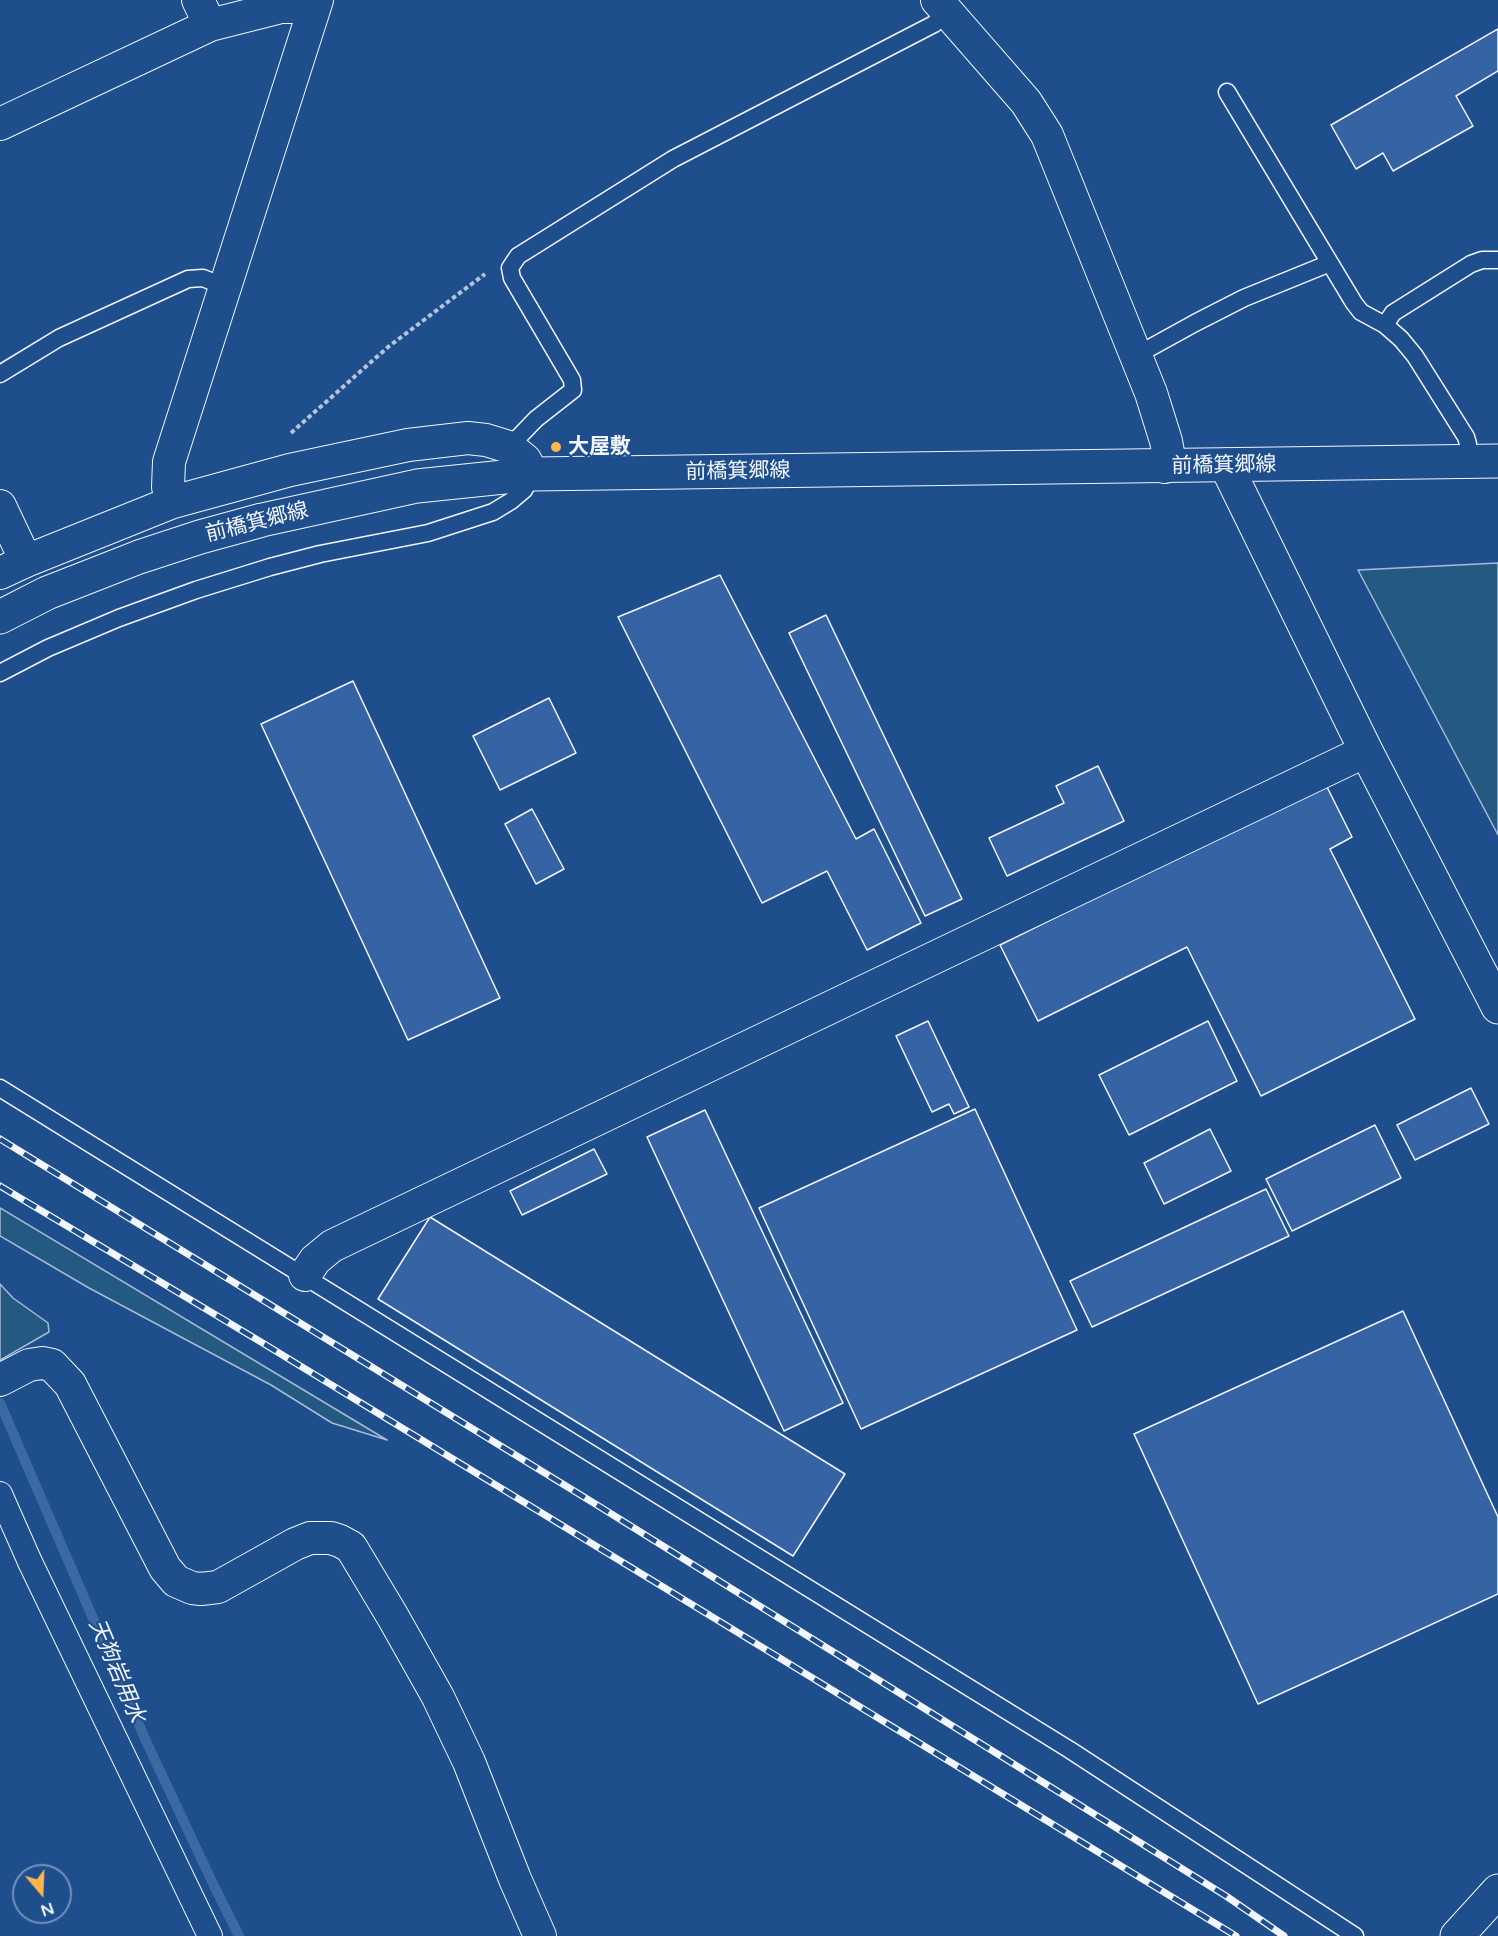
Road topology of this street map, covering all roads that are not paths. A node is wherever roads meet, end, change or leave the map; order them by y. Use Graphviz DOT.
graph roads {
  1 [pos="315,5"];
  2 [pos="942,6"];
  3 [pos="204,13"];
  4 [pos="1227,92"];
  5 [pos="0,124"];
  6 [pos="1498,260"];
  7 [pos="1330,262"];
  8 [pos="225,287"];
  9 [pos="1385,325"];
  10 [pos="1137,355"];
  11 [pos="0,374"];
  12 [pos="509,447"];
  13 [pos="1483,461"];
  14 [pos="1226,465"];
  15 [pos="1165,467"];
  16 [pos="533,474"];
  17 [pos="173,502"];
  18 [pos="0,506"];
  19 [pos="13,567"];
  20 [pos="0,616"];
  21 [pos="0,673"];
  22 [pos="1366,751"];
  23 [pos="1498,1007"];
  24 [pos="0,1088"];
  25 [pos="305,1275"];
  26 [pos="0,1380"];
  27 [pos="0,1494"];
  28 [pos="1498,1891"];
  29 [pos="210,1936"];
  30 [pos="540,1936"];
  31 [pos="1355,1936"];
  32 [pos="1457,1936"];
  1 -- 3 [label="street"];
  1 -- 8 [label="street"];
  2 -- 10 [label="street"];
  2 -- 12 [label="lane"];
  3 -- 5 [label="street"];
  4 -- 7 [label="lane"];
  6 -- 9 [label="lane"];
  7 -- 9 [label="lane"];
  7 -- 10 [label="lane"];
  8 -- 11 [label="lane"];
  8 -- 17 [label="street"];
  9 -- 13 [label="lane"];
  10 -- 15 [label="street"];
  12 -- 16 [label="street"];
  12 -- 17 [label="street"];
  13 -- 14 [label="main road, 前橋箕郷線"];
  14 -- 15 [label="main road, 前橋箕郷線"];
  14 -- 22 [label="main road"];
  15 -- 16 [label="main road, 前橋箕郷線"];
  16 -- 20 [label="main road, 前橋箕郷線"];
  16 -- 21 [label="lane"];
  17 -- 19 [label="street"];
  18 -- 19 [label="street"];
  22 -- 23 [label="main road"];
  22 -- 25 [label="street"];
  24 -- 25 [label="lane"];
  25 -- 31 [label="lane"];
  26 -- 30 [label="street"];
  27 -- 29 [label="street"];
  28 -- 32 [label="main road"];
}
